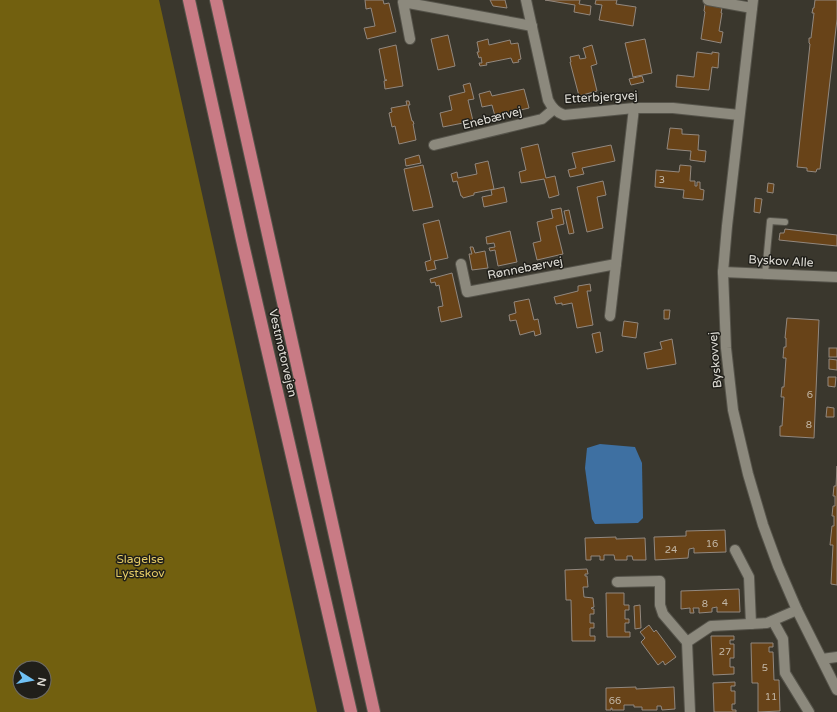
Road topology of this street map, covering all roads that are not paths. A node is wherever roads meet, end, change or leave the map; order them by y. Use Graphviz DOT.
graph roads {
  1 [pos="189,0"];
  2 [pos="216,0"];
  3 [pos="526,0"];
  4 [pos="708,0"];
  5 [pos="753,4"];
  6 [pos="532,26"];
  7 [pos="410,39"];
  8 [pos="634,108"];
  9 [pos="554,110"];
  10 [pos="740,115"];
  11 [pos="434,145"];
  12 [pos="785,222"];
  13 [pos="462,264"];
  14 [pos="616,264"];
  15 [pos="724,272"];
  16 [pos="765,274"];
  17 [pos="837,277"];
  18 [pos="610,316"];
  19 [pos="735,550"];
  20 [pos="617,582"];
  21 [pos="797,610"];
  22 [pos="773,621"];
  23 [pos="751,624"];
  24 [pos="687,642"];
  25 [pos="837,658"];
  26 [pos="822,659"];
  27 [pos="837,690"];
  28 [pos="351,712"];
  29 [pos="374,712"];
  30 [pos="690,712"];
  31 [pos="809,712"];
  1 -- 28 [label="highway, Vestmotorvejen"];
  2 -- 29 [label="highway, Vestmotorvejen"];
  3 -- 6 [label="street, Etterbjergvej"];
  4 -- 5 [label="street, Byskovvej"];
  5 -- 10 [label="street, Byskovvej"];
  6 -- 7 [label="street"];
  6 -- 9 [label="street, Etterbjergvej"];
  8 -- 9 [label="street, Etterbjergvej"];
  8 -- 10 [label="street, Etterbjergvej"];
  8 -- 14 [label="street"];
  9 -- 11 [label="street, Enebærvej"];
  10 -- 15 [label="street, Byskovvej"];
  12 -- 16 [label="lane"];
  13 -- 14 [label="street, Rønnebærvej"];
  14 -- 18 [label="street"];
  15 -- 16 [label="street, Byskov Alle"];
  15 -- 21 [label="street, Byskovvej"];
  16 -- 17 [label="street, Byskov Alle"];
  19 -- 23 [label="street"];
  20 -- 24 [label="street"];
  21 -- 22 [label="street"];
  21 -- 26 [label="street, Byskovvej"];
  22 -- 23 [label="street"];
  22 -- 31 [label="street"];
  23 -- 24 [label="street"];
  24 -- 30 [label="street"];
  25 -- 26 [label="street"];
  26 -- 27 [label="street, Byskovvej"];
}
